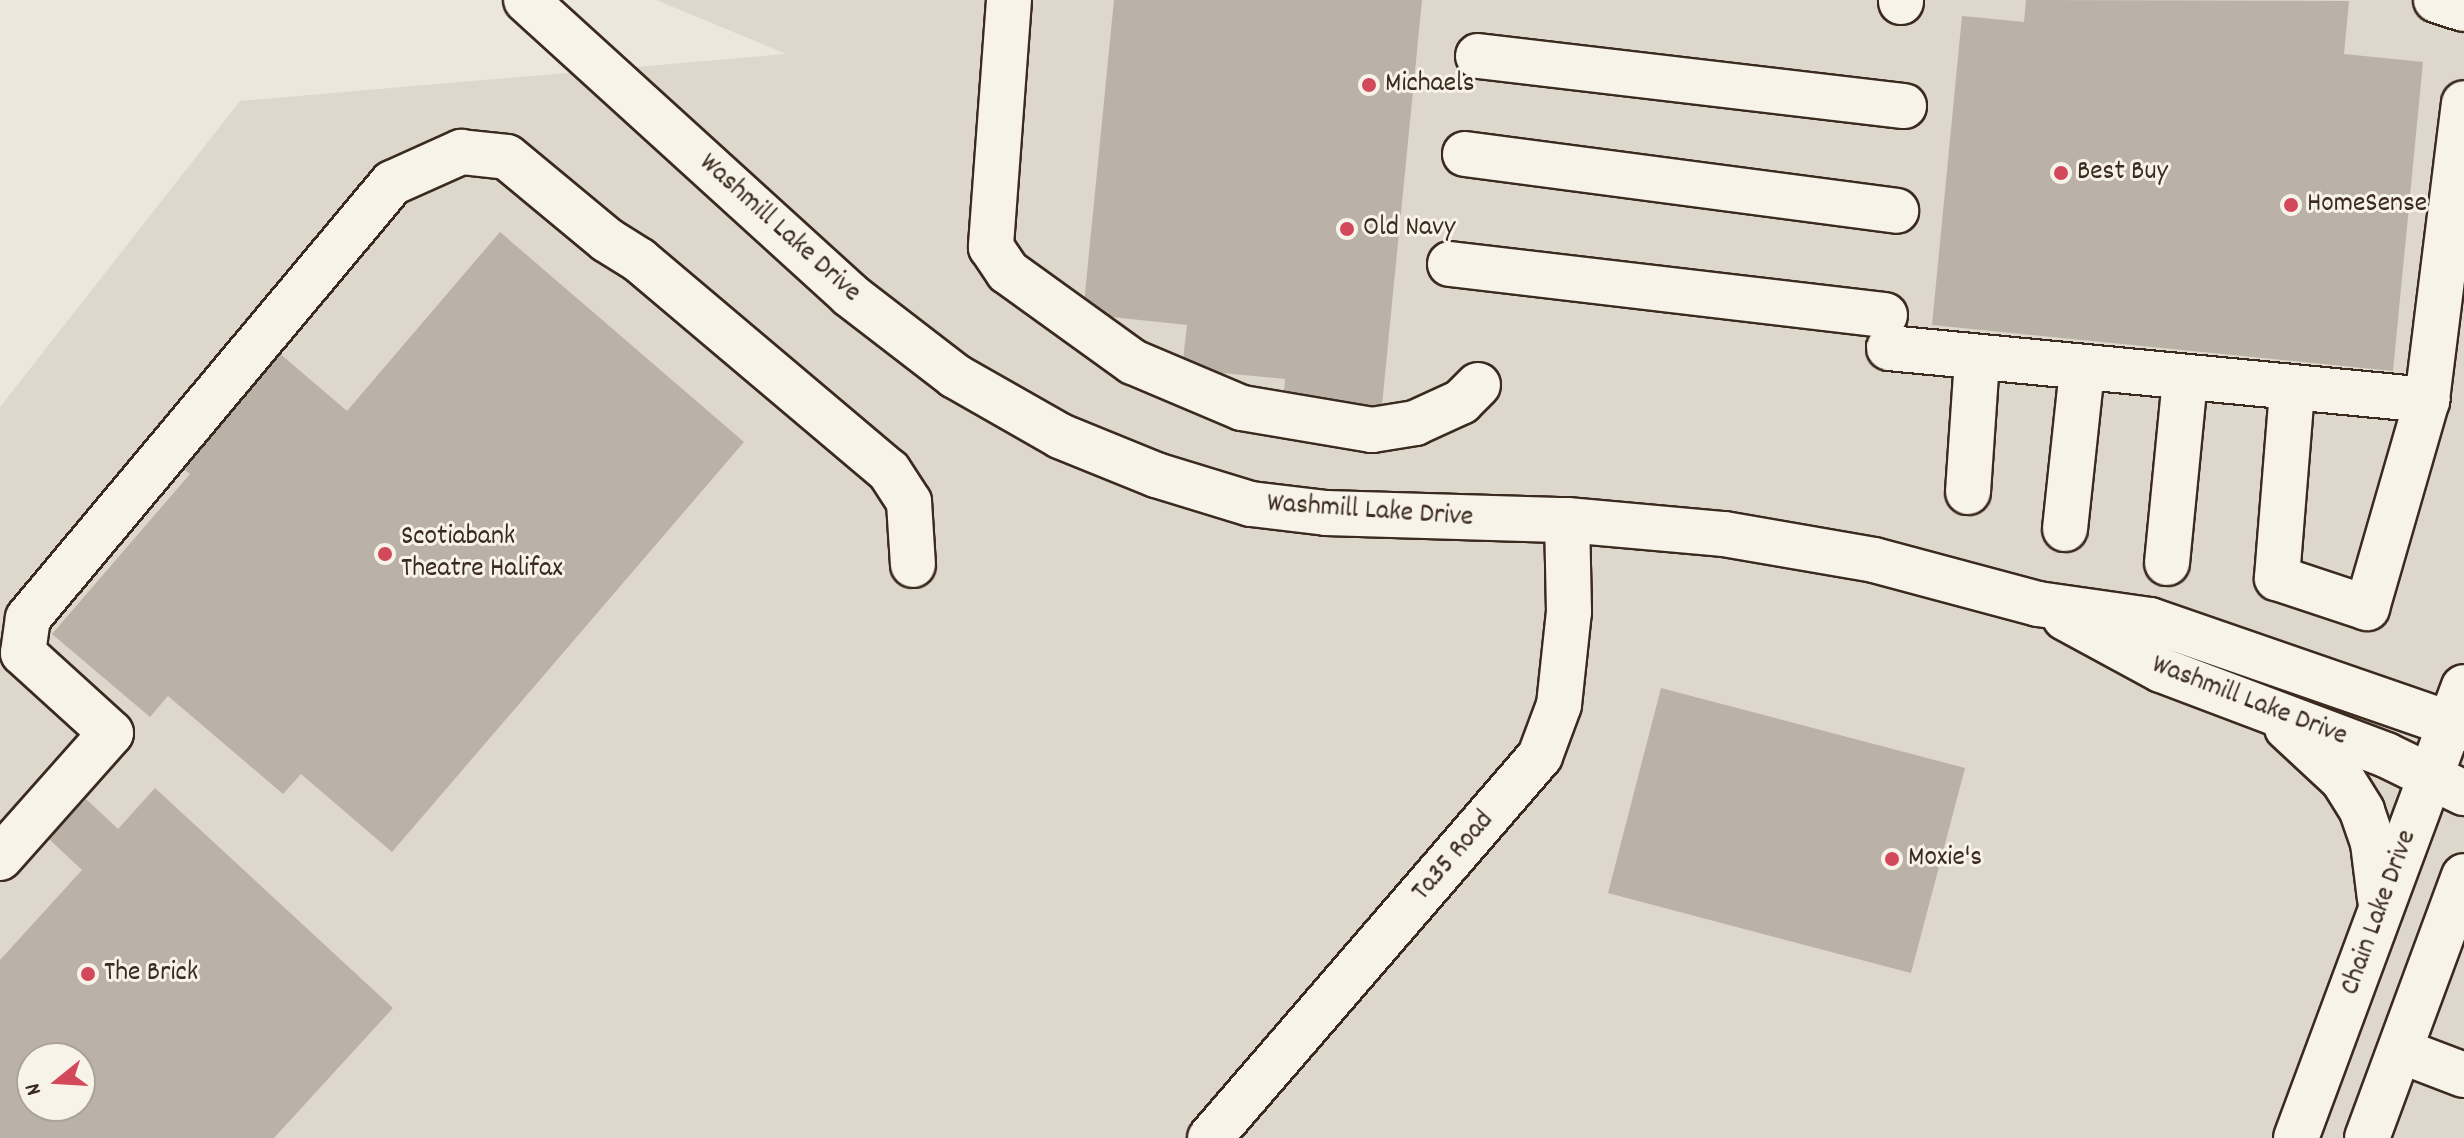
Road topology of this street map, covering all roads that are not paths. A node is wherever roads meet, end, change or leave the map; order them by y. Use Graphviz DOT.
graph roads {
  1 [pos="526,0"];
  2 [pos="1009,0"];
  3 [pos="2436,0"];
  4 [pos="2464,9"];
  5 [pos="1478,56"];
  6 [pos="2464,103"];
  7 [pos="1904,106"];
  8 [pos="1465,154"];
  9 [pos="1896,211"];
  10 [pos="1450,264"];
  11 [pos="1977,359"];
  12 [pos="2082,369"];
  13 [pos="2185,380"];
  14 [pos="1478,385"];
  15 [pos="2292,391"];
  16 [pos="2427,400"];
  17 [pos="1968,492"];
  18 [pos="1567,520"];
  19 [pos="2065,529"];
  20 [pos="2167,563"];
  21 [pos="913,565"];
  22 [pos="2038,604"];
  23 [pos="2259,707"];
  24 [pos="2459,713"];
  25 [pos="2447,784"];
  26 [pos="0,858"];
  27 [pos="2464,876"];
  28 [pos="2381,907"];
  29 [pos="2401,1051"];
  30 [pos="2464,1075"];
  31 [pos="1210,1138"];
  32 [pos="2296,1138"];
  33 [pos="2367,1138"];
  1 -- 18 [label="street, Washmill Lake Drive"];
  2 -- 14 [label="street"];
  3 -- 4 [label="street"];
  5 -- 7 [label="street"];
  6 -- 16 [label="street"];
  8 -- 9 [label="street"];
  10 -- 11 [label="street"];
  11 -- 12 [label="street"];
  11 -- 17 [label="street"];
  12 -- 13 [label="street"];
  12 -- 19 [label="street"];
  13 -- 15 [label="street"];
  13 -- 20 [label="street"];
  15 -- 16 [label="street"];
  15 -- 16 [label="street"];
  18 -- 22 [label="street, Washmill Lake Drive"];
  18 -- 31 [label="street, Ta35 Road"];
  21 -- 26 [label="street"];
  22 -- 23 [label="street, Washmill Lake Drive"];
  22 -- 24 [label="street, Washmill Lake Drive"];
  23 -- 25 [label="street, Washmill Lake Drive"];
  23 -- 28 [label="street"];
  24 -- 25 [label="street, Chain Lake Drive"];
  25 -- 28 [label="street, Chain Lake Drive"];
  27 -- 29 [label="street"];
  28 -- 32 [label="street, Chain Lake Drive"];
  29 -- 30 [label="street"];
  29 -- 33 [label="street"];
}
